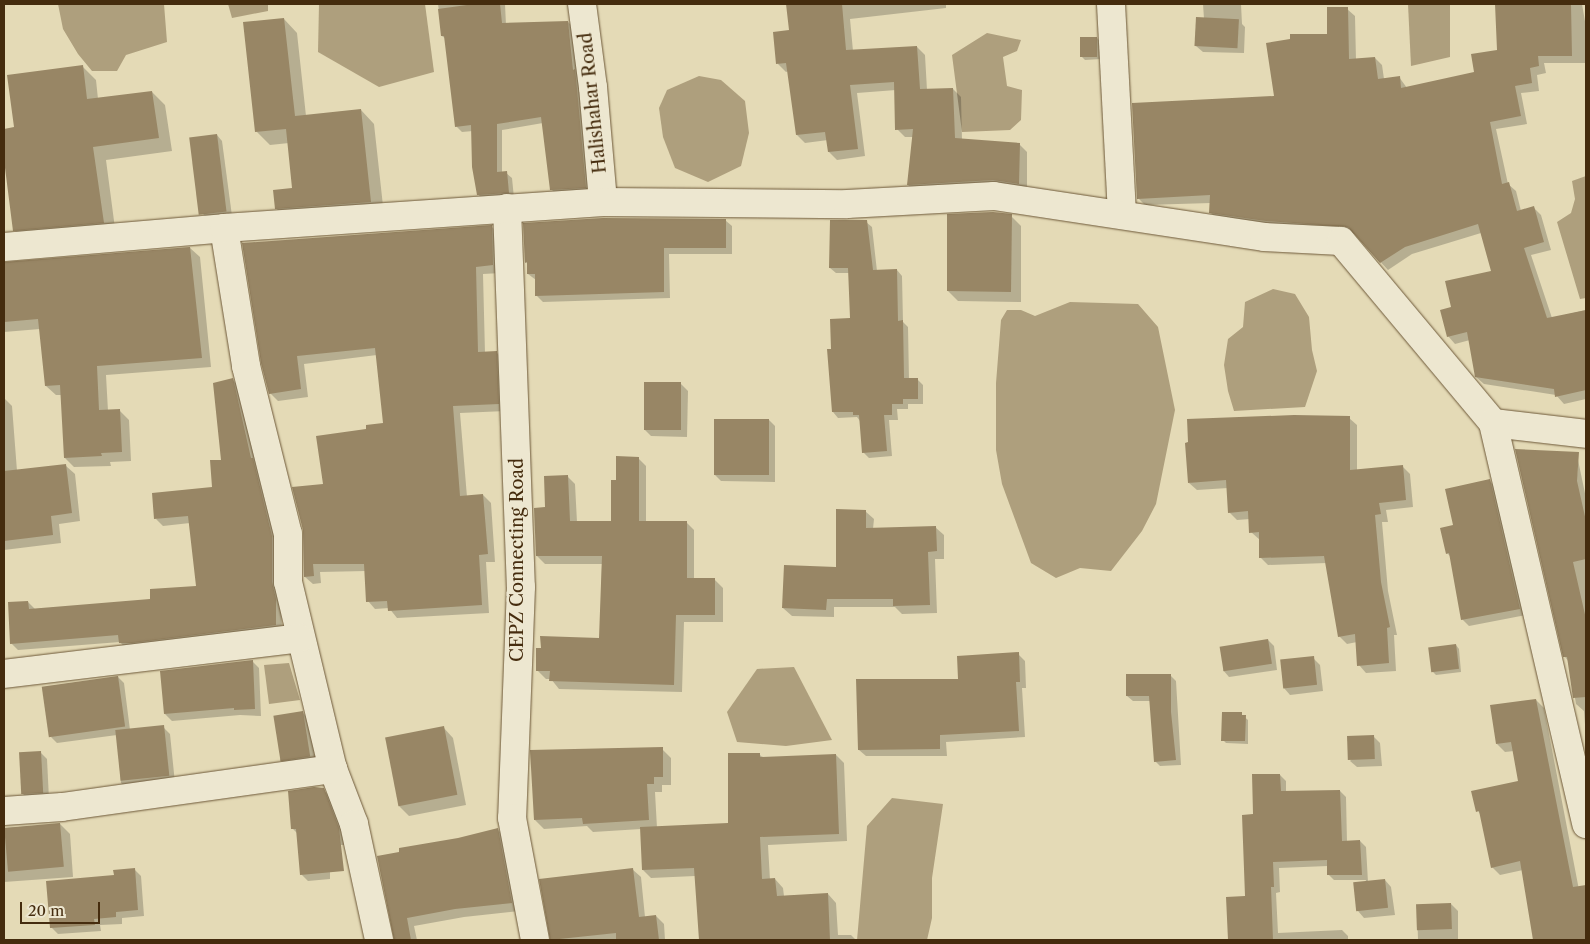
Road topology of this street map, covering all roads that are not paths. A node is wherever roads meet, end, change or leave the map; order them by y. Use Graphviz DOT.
graph roads {
  1 [pos="582,4"];
  2 [pos="1111,4"];
  3 [pos="603,202"];
  4 [pos="507,208"];
  5 [pos="1122,215"];
  6 [pos="224,228"];
  7 [pos="4,247"];
  8 [pos="1493,422"];
  9 [pos="1586,434"];
  10 [pos="300,638"];
  11 [pos="4,674"];
  12 [pos="333,769"];
  13 [pos="4,811"];
  14 [pos="1586,824"];
  15 [pos="379,940"];
  16 [pos="535,940"];
  1 -- 3 [label="street, Halishahar Road"];
  2 -- 5 [label="street"];
  3 -- 4 [label="street"];
  3 -- 5 [label="street"];
  4 -- 6 [label="street"];
  4 -- 16 [label="street, CEPZ Connecting Road"];
  5 -- 8 [label="street"];
  6 -- 7 [label="street"];
  6 -- 10 [label="street"];
  8 -- 9 [label="street"];
  8 -- 14 [label="street"];
  10 -- 11 [label="street"];
  10 -- 12 [label="street"];
  12 -- 13 [label="street"];
  12 -- 15 [label="street"];
}
